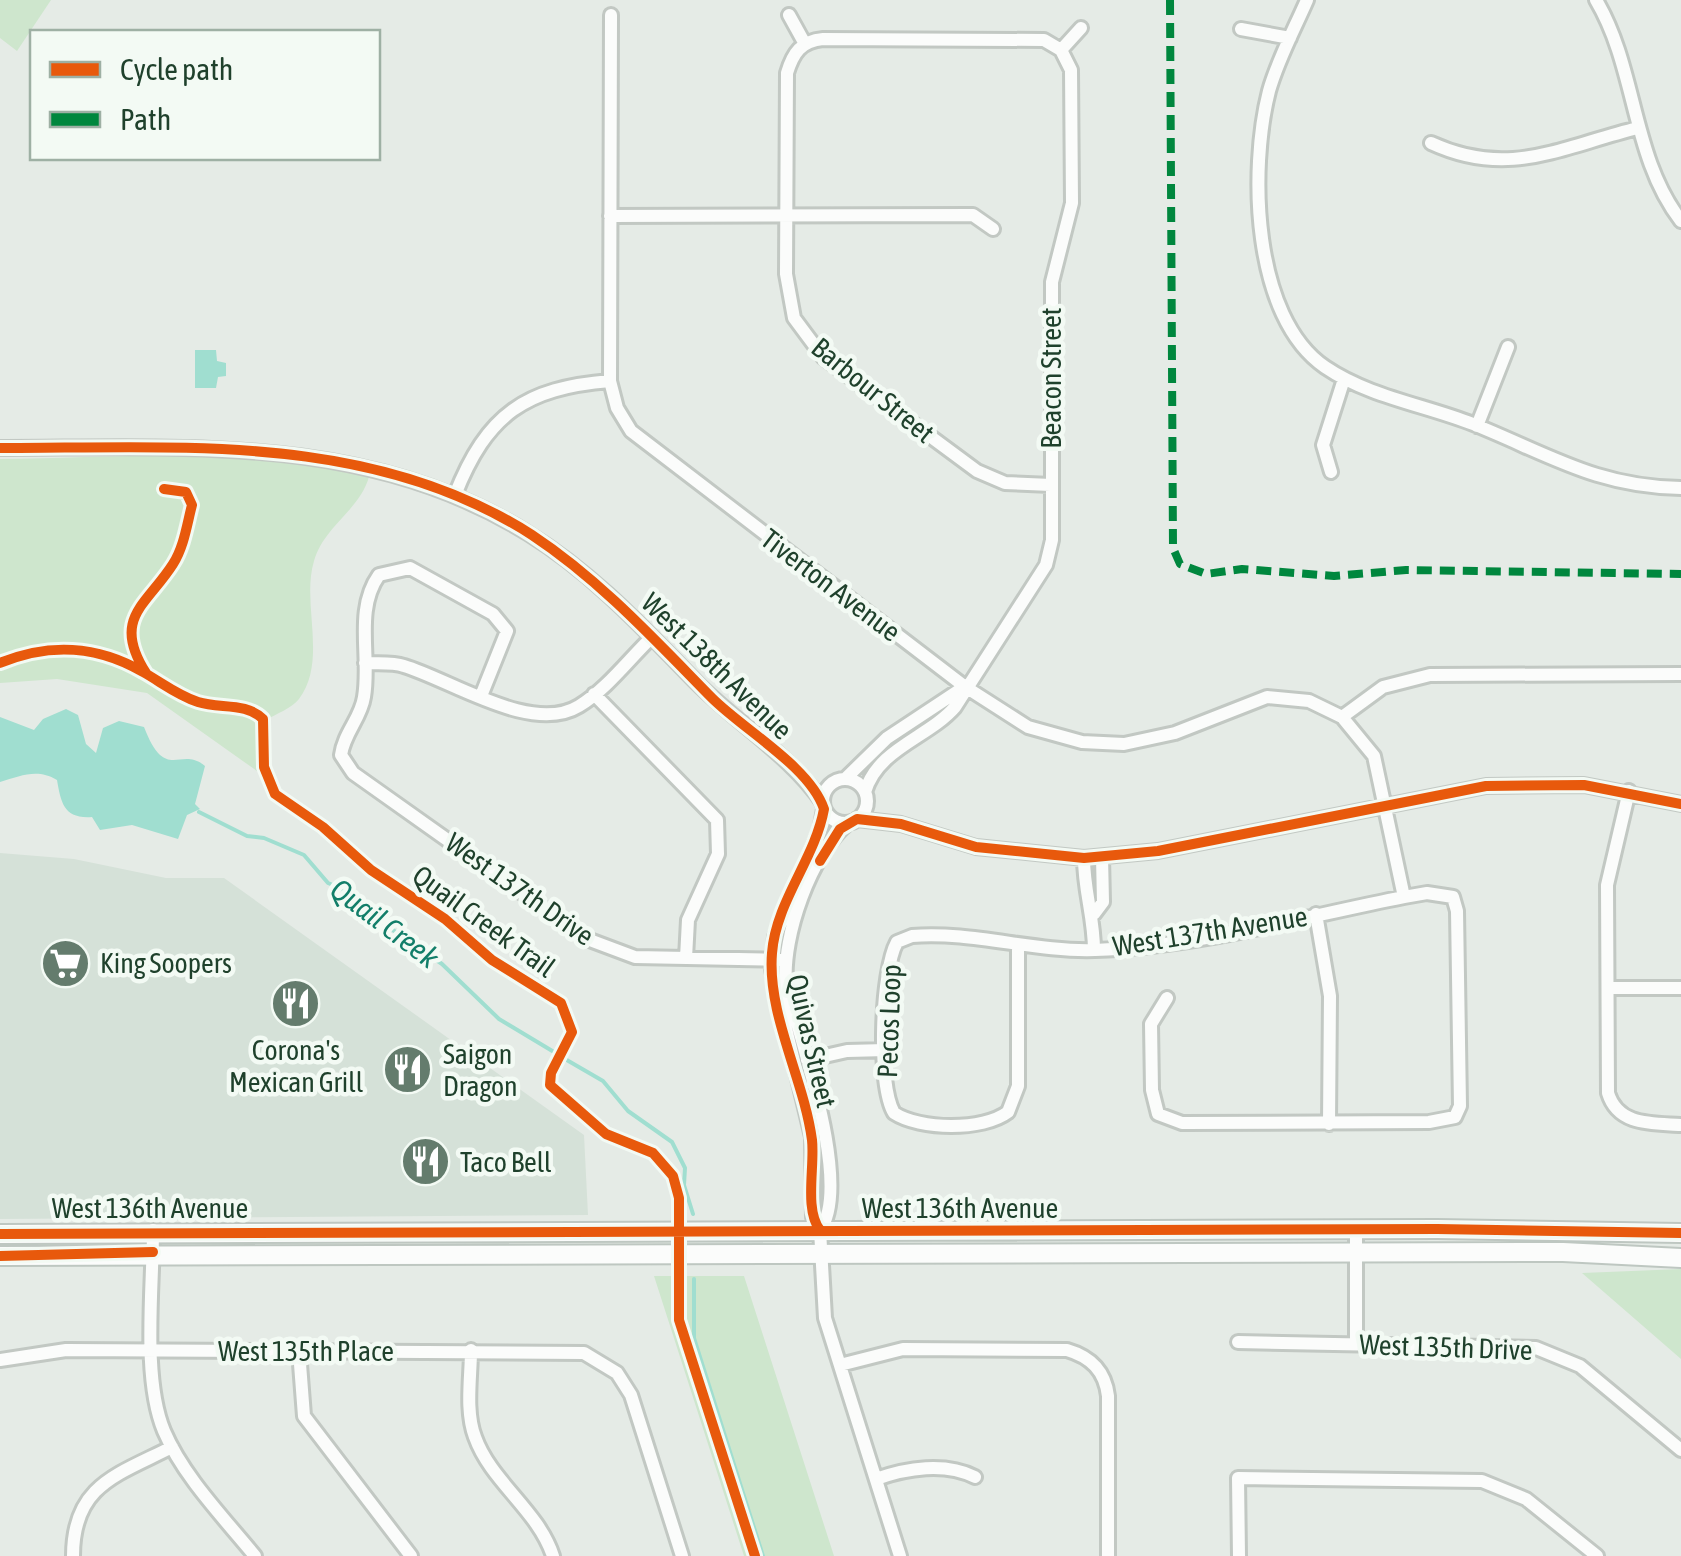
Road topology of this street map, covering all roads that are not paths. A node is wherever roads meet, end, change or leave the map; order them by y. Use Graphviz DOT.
graph roads {
  1 [pos="1307,0"];
  2 [pos="1596,0"];
  3 [pos="788,15"];
  4 [pos="611,16"];
  5 [pos="1081,28"];
  6 [pos="1241,29"];
  7 [pos="1290,38"];
  8 [pos="805,44"];
  9 [pos="1061,50"];
  10 [pos="1638,128"];
  11 [pos="1431,142"];
  12 [pos="610,216"];
  13 [pos="788,216"];
  14 [pos="1681,221"];
  15 [pos="994,229"];
  16 [pos="1508,347"];
  17 [pos="1344,379"];
  18 [pos="610,380"];
  19 [pos="1477,426"];
  20 [pos="0,448"];
  21 [pos="1331,472"];
  22 [pos="1051,486"];
  23 [pos="1681,488"];
  24 [pos="455,495"];
  25 [pos="652,637"];
  26 [pos="365,664"];
  27 [pos="1681,674"];
  28 [pos="964,686"];
  29 [pos="594,694"];
  30 [pos="481,696"];
  31 [pos="1342,717"];
  32 [pos="798,770"];
  33 [pos="843,779"];
  34 [pos="1628,791"];
  35 [pos="866,795"];
  36 [pos="1681,804"];
  37 [pos="1385,805"];
  38 [pos="824,806"];
  39 [pos="852,821"];
  40 [pos="901,824"];
  41 [pos="1102,857"];
  42 [pos="1084,858"];
  43 [pos="1404,897"];
  44 [pos="1094,914"];
  45 [pos="1316,914"];
  46 [pos="898,942"];
  47 [pos="1018,946"];
  48 [pos="1094,950"];
  49 [pos="686,958"];
  50 [pos="778,959"];
  51 [pos="1608,988"];
  52 [pos="1681,988"];
  53 [pos="1166,998"];
  54 [pos="886,1050"];
  55 [pos="807,1060"];
  56 [pos="1329,1124"];
  57 [pos="1681,1125"];
  58 [pos="153,1230"];
  59 [pos="820,1230"];
  60 [pos="1356,1230"];
  61 [pos="1681,1233"];
  62 [pos="0,1234"];
  63 [pos="153,1252"];
  64 [pos="821,1252"];
  65 [pos="1356,1252"];
  66 [pos="0,1256"];
  67 [pos="1681,1258"];
  68 [pos="1238,1342"];
  69 [pos="1356,1344"];
  70 [pos="471,1350"];
  71 [pos="153,1351"];
  72 [pos="298,1351"];
  73 [pos="0,1360"];
  74 [pos="840,1364"];
  75 [pos="172,1447"];
  76 [pos="1681,1450"];
  77 [pos="976,1477"];
  78 [pos="876,1479"];
  79 [pos="246,1553"];
  80 [pos="73,1556"];
  81 [pos="411,1556"];
  82 [pos="553,1556"];
  83 [pos="682,1556"];
  84 [pos="900,1556"];
  85 [pos="1108,1556"];
  86 [pos="1239,1556"];
  87 [pos="1597,1556"];
  1 -- 7 [label="street"];
  2 -- 10 [label="street"];
  3 -- 8 [label="street"];
  4 -- 12 [label="street, Tiverton Avenue"];
  5 -- 9 [label="street"];
  6 -- 7 [label="street"];
  7 -- 17 [label="street"];
  8 -- 9 [label="street"];
  8 -- 13 [label="street, Barbour Street"];
  9 -- 22 [label="street, Beacon Street"];
  10 -- 11 [label="street"];
  10 -- 14 [label="street"];
  12 -- 13 [label="street"];
  12 -- 18 [label="street, Tiverton Avenue"];
  13 -- 15 [label="street"];
  13 -- 22 [label="street, Barbour Street"];
  16 -- 19 [label="street"];
  17 -- 19 [label="street"];
  17 -- 21 [label="street"];
  18 -- 24 [label="street"];
  18 -- 28 [label="street, Tiverton Avenue"];
  19 -- 23 [label="street"];
  20 -- 24 [label="street, West 138th Avenue"];
  22 -- 28 [label="street, Beacon Street"];
  24 -- 25 [label="street, West 138th Avenue"];
  25 -- 29 [label="street"];
  25 -- 32 [label="street, West 138th Avenue"];
  26 -- 30 [label="street"];
  26 -- 30 [label="street"];
  26 -- 49 [label="street, West 137th Drive"];
  27 -- 31 [label="street"];
  28 -- 31 [label="street, Tiverton Avenue"];
  28 -- 33 [label="street, Beacon Street"];
  28 -- 35 [label="street, Beacon Street"];
  29 -- 30 [label="street"];
  29 -- 49 [label="street"];
  31 -- 37 [label="street"];
  32 -- 33 [label="street, West 138th Avenue"];
  32 -- 38 [label="street, West 138th Avenue"];
  33 -- 35 [label="street"];
  33 -- 38 [label="street"];
  34 -- 36 [label="street"];
  34 -- 37 [label="street"];
  34 -- 51 [label="street"];
  35 -- 39 [label="street"];
  35 -- 40 [label="street"];
  37 -- 41 [label="street"];
  37 -- 43 [label="street"];
  38 -- 39 [label="street"];
  38 -- 50 [label="street, Quivas Street"];
  39 -- 40 [label="street"];
  39 -- 50 [label="street, Quivas Street"];
  40 -- 42 [label="street"];
  41 -- 42 [label="street"];
  41 -- 44 [label="street"];
  42 -- 44 [label="street"];
  43 -- 45 [label="street, West 137th Avenue"];
  43 -- 56 [label="street, West 137th Avenue"];
  44 -- 48 [label="street"];
  45 -- 48 [label="street, West 137th Avenue"];
  45 -- 56 [label="street"];
  46 -- 47 [label="street, West 137th Avenue"];
  46 -- 54 [label="street, Pecos Loop"];
  47 -- 48 [label="street, West 137th Avenue"];
  47 -- 54 [label="street, Pecos Loop"];
  49 -- 50 [label="street, West 137th Drive"];
  50 -- 55 [label="street, Quivas Street"];
  50 -- 59 [label="street, Quivas Street"];
  51 -- 52 [label="street"];
  51 -- 57 [label="street"];
  53 -- 56 [label="street"];
  54 -- 55 [label="street"];
  55 -- 59 [label="street, Quivas Street"];
  58 -- 59 [label="main road, West 136th Avenue"];
  58 -- 62 [label="main road, West 136th Avenue"];
  58 -- 63 [label="street"];
  59 -- 60 [label="main road, West 136th Avenue"];
  59 -- 64 [label="street, Quivas Street"];
  60 -- 61 [label="main road, West 136th Avenue"];
  60 -- 65 [label="street"];
  63 -- 64 [label="main road, West 136th Avenue"];
  63 -- 66 [label="main road, West 136th Avenue"];
  63 -- 71 [label="street"];
  64 -- 65 [label="main road, West 136th Avenue"];
  64 -- 74 [label="street, Quivas Street"];
  65 -- 67 [label="main road, West 136th Avenue"];
  65 -- 69 [label="street"];
  68 -- 69 [label="street, West 135th Drive"];
  69 -- 76 [label="street, West 135th Drive"];
  70 -- 72 [label="street, West 135th Place"];
  70 -- 82 [label="street"];
  70 -- 83 [label="street, West 135th Place"];
  71 -- 72 [label="street, West 135th Place"];
  71 -- 73 [label="street, West 135th Place"];
  71 -- 75 [label="street"];
  72 -- 81 [label="street"];
  74 -- 78 [label="street, Quivas Street"];
  74 -- 85 [label="street"];
  75 -- 79 [label="street"];
  75 -- 80 [label="street"];
  77 -- 78 [label="street"];
  78 -- 84 [label="street, Quivas Street"];
  86 -- 87 [label="street"];
}
